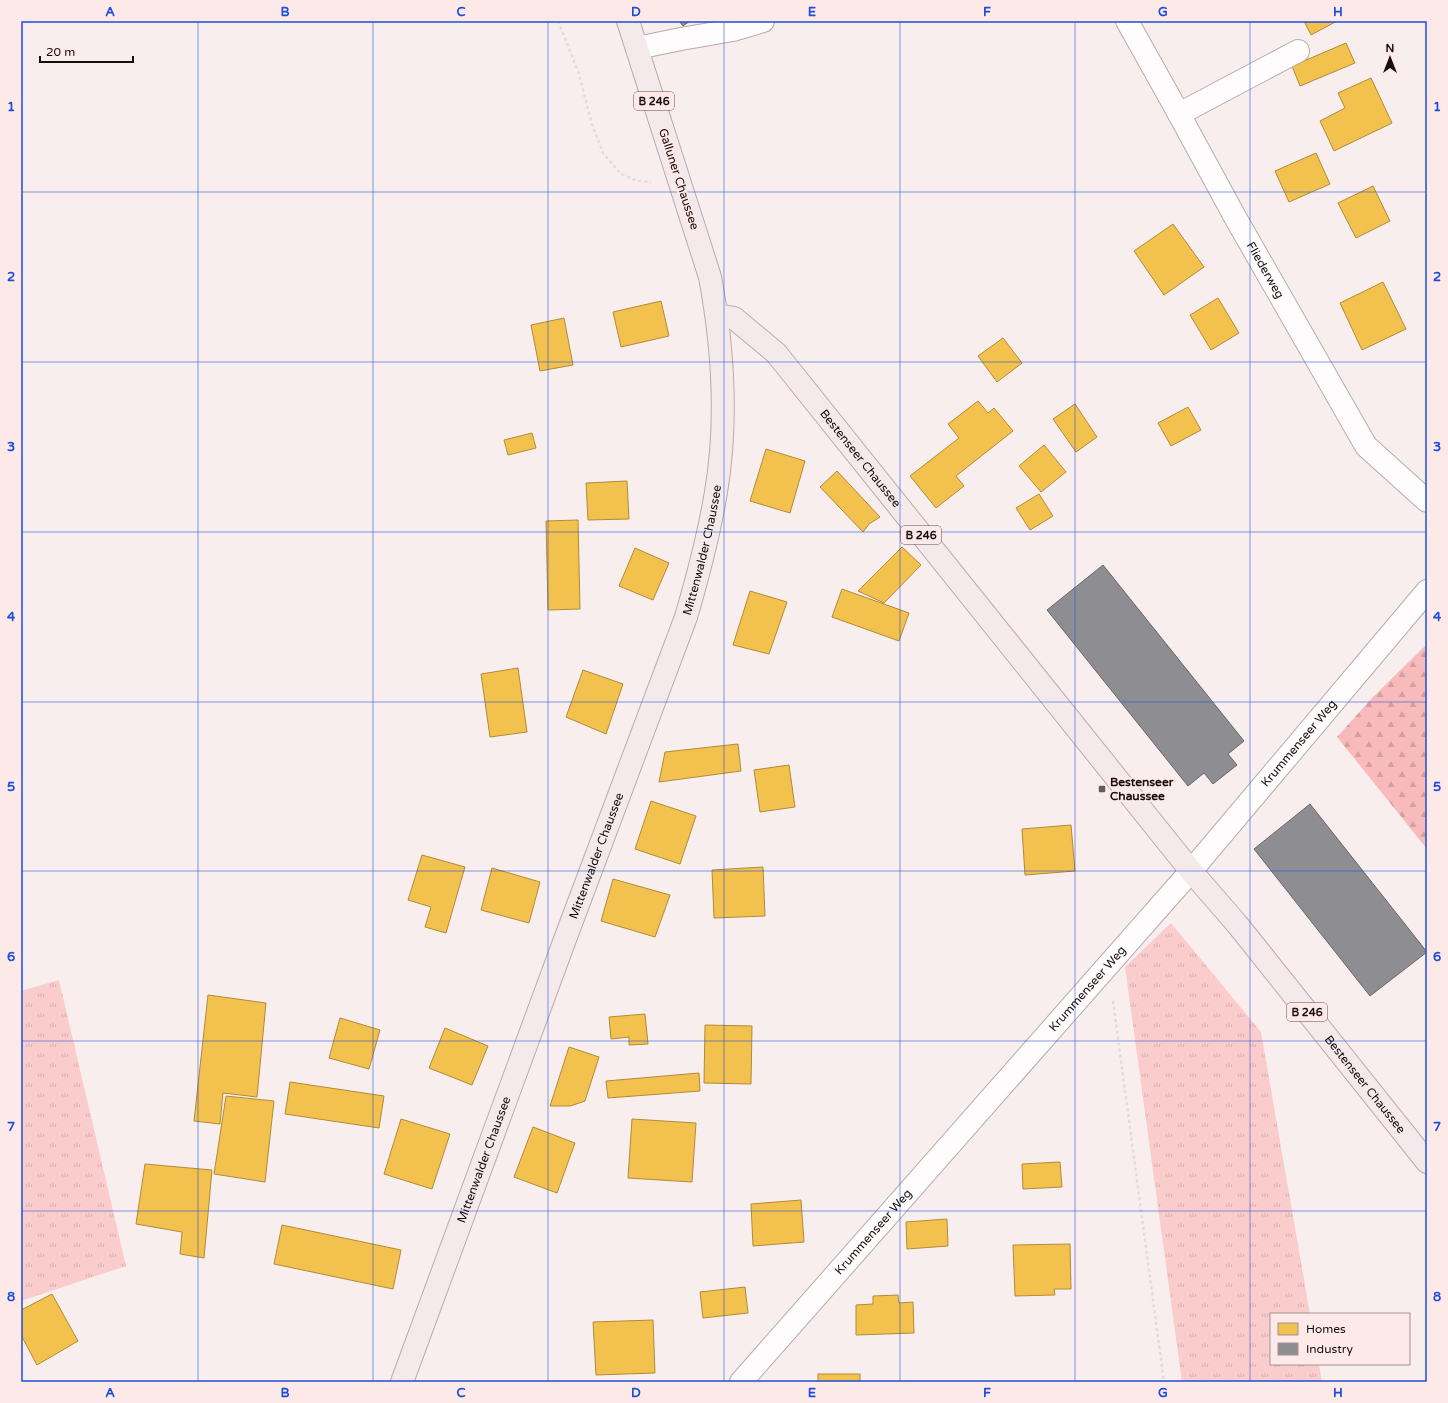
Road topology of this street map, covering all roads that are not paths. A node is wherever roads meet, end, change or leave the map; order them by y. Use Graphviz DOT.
graph roads {
  1 [pos="628,21"];
  2 [pos="763,21"];
  3 [pos="1127,21"];
  4 [pos="637,48"];
  5 [pos="1298,51"];
  6 [pos="1180,114"];
  7 [pos="717,315"];
  8 [pos="1427,501"];
  9 [pos="1427,591"];
  10 [pos="1191,871"];
  11 [pos="1427,1162"];
  12 [pos="402,1382"];
  13 [pos="741,1382"];
  1 -- 4 [label="main road, Galluner Chaussee / B 246"];
  2 -- 4 [label="street"];
  3 -- 6 [label="street, Fliederweg"];
  4 -- 7 [label="main road, Galluner Chaussee / B 246"];
  5 -- 6 [label="street"];
  6 -- 8 [label="street, Fliederweg"];
  7 -- 10 [label="main road, Bestenseer Chaussee / B 246"];
  7 -- 12 [label="main road, Mittenwalder Chaussee"];
  9 -- 10 [label="street, Krummenseer Weg"];
  10 -- 11 [label="main road, Bestenseer Chaussee / B 246"];
  10 -- 13 [label="street, Krummenseer Weg"];
}
